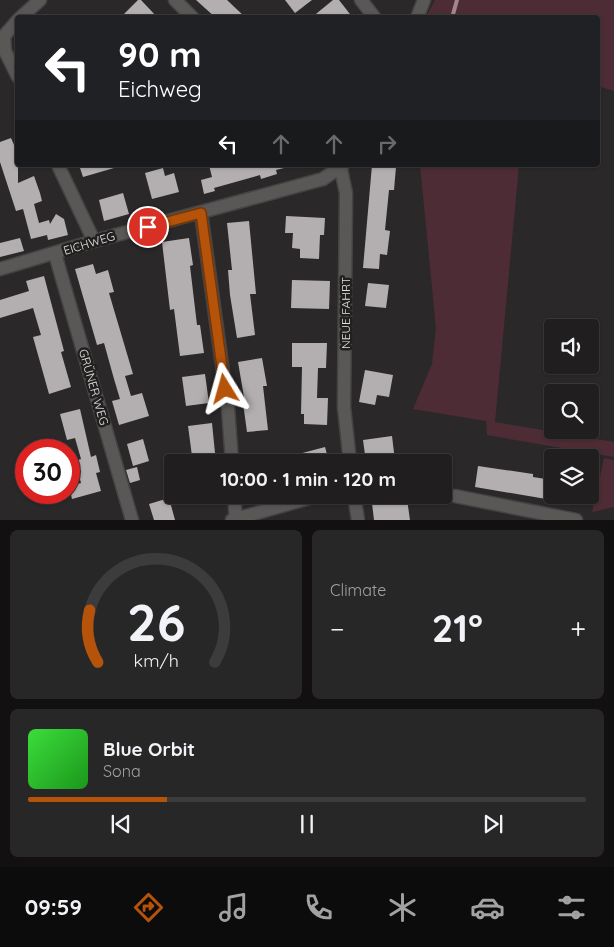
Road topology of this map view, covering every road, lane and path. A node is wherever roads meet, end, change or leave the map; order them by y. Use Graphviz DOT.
graph roads {
  1 [pos="40,0"];
  2 [pos="175,0"];
  3 [pos="361,0"];
  4 [pos="424,0"];
  5 [pos="23,15"];
  6 [pos="190,15"];
  7 [pos="373,15"];
  8 [pos="417,15"];
  9 [pos="15,24"];
  10 [pos="15,71"];
  11 [pos="59,167"];
  12 [pos="340,167"];
  13 [pos="342,167"];
  14 [pos="201,213"];
  15 [pos="94,241"];
  16 [pos="55,254"];
  17 [pos="0,269"];
  18 [pos="231,454"];
  19 [pos="349,454"];
  20 [pos="455,496"];
  21 [pos="234,504"];
  22 [pos="288,504"];
  23 [pos="355,504"];
  24 [pos="234,519"];
  25 [pos="132,520"];
  26 [pos="358,520"];
  27 [pos="576,520"];
  1 -- 5 [label="street"];
  2 -- 6 [label="street"];
  3 -- 7 [label="street"];
  4 -- 8 [label="street"];
  9 -- 10 [label="street"];
  11 -- 15 [label="street"];
  12 -- 14 [label="street, EICHWEG"];
  13 -- 19 [label="street, NEUE FAHRT"];
  14 -- 15 [label="street, EICHWEG"];
  14 -- 18 [label="street"];
  15 -- 16 [label="street, EICHWEG"];
  16 -- 17 [label="street, EICHWEG"];
  16 -- 25 [label="street, GRÜNER WEG"];
  20 -- 27 [label="street"];
  21 -- 24 [label="street"];
  22 -- 24 [label="street"];
  23 -- 26 [label="street"];
}
